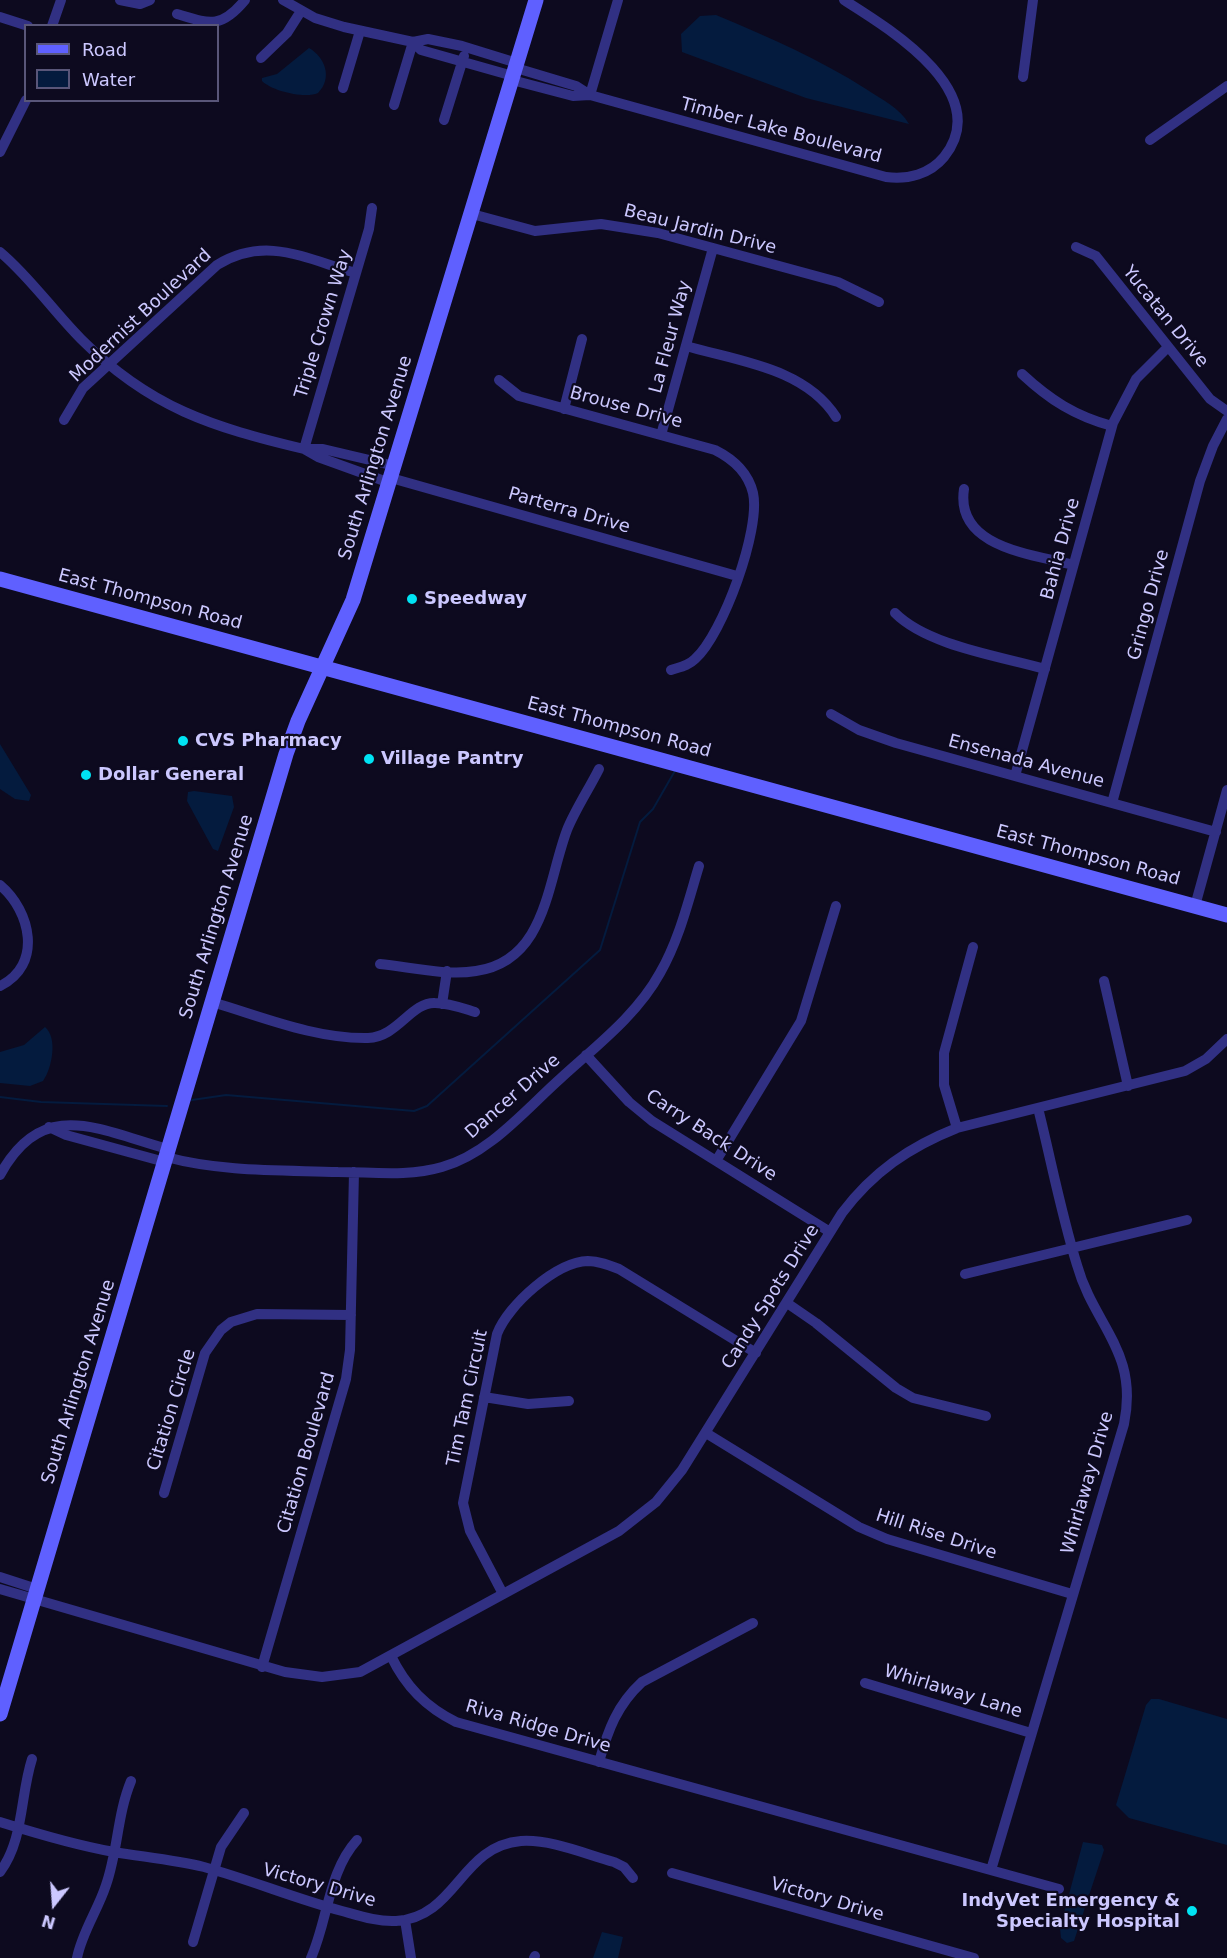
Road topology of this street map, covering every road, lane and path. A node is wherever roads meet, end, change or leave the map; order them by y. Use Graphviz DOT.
graph roads {
  1 [pos="62,0"];
  2 [pos="120,0"];
  3 [pos="150,0"];
  4 [pos="245,0"];
  5 [pos="283,0"];
  6 [pos="536,0"];
  7 [pos="618,0"];
  8 [pos="844,0"];
  9 [pos="1033,0"];
  10 [pos="301,10"];
  11 [pos="177,14"];
  12 [pos="0,17"];
  13 [pos="53,23"];
  14 [pos="24,25"];
  15 [pos="360,31"];
  16 [pos="413,42"];
  17 [pos="466,47"];
  18 [pos="261,58"];
  19 [pos="462,60"];
  20 [pos="514,72"];
  21 [pos="1023,77"];
  22 [pos="1227,86"];
  23 [pos="343,88"];
  24 [pos="590,95"];
  25 [pos="25,102"];
  26 [pos="394,105"];
  27 [pos="444,120"];
  28 [pos="1150,140"];
  29 [pos="0,152"];
  30 [pos="372,208"];
  31 [pos="472,214"];
  32 [pos="1076,247"];
  33 [pos="713,248"];
  34 [pos="0,252"];
  35 [pos="356,273"];
  36 [pos="879,302"];
  37 [pos="582,339"];
  38 [pos="686,346"];
  39 [pos="1168,347"];
  40 [pos="108,365"];
  41 [pos="1022,374"];
  42 [pos="499,380"];
  43 [pos="564,409"];
  44 [pos="1227,411"];
  45 [pos="836,417"];
  46 [pos="1227,419"];
  47 [pos="64,420"];
  48 [pos="1112,426"];
  49 [pos="662,435"];
  50 [pos="304,450"];
  51 [pos="392,476"];
  52 [pos="964,489"];
  53 [pos="1073,565"];
  54 [pos="737,576"];
  55 [pos="0,579"];
  56 [pos="895,613"];
  57 [pos="324,667"];
  58 [pos="1045,669"];
  59 [pos="670,670"];
  60 [pos="831,714"];
  61 [pos="599,769"];
  62 [pos="1015,776"];
  63 [pos="1227,790"];
  64 [pos="1112,803"];
  65 [pos="1216,832"];
  66 [pos="699,866"];
  67 [pos="0,885"];
  68 [pos="836,906"];
  69 [pos="1195,906"];
  70 [pos="1227,915"];
  71 [pos="973,947"];
  72 [pos="380,964"];
  73 [pos="447,971"];
  74 [pos="1104,981"];
  75 [pos="0,986"];
  76 [pos="212,1002"];
  77 [pos="442,1004"];
  78 [pos="475,1012"];
  79 [pos="1227,1039"];
  80 [pos="586,1054"];
  81 [pos="1128,1086"];
  82 [pos="1038,1108"];
  83 [pos="957,1128"];
  84 [pos="166,1156"];
  85 [pos="716,1161"];
  86 [pos="354,1172"];
  87 [pos="0,1174"];
  88 [pos="1187,1220"];
  89 [pos="830,1232"];
  90 [pos="1072,1248"];
  91 [pos="965,1274"];
  92 [pos="787,1303"];
  93 [pos="351,1315"];
  94 [pos="756,1353"];
  95 [pos="484,1396"];
  96 [pos="569,1401"];
  97 [pos="986,1416"];
  98 [pos="706,1433"];
  99 [pos="164,1493"];
  100 [pos="0,1577"];
  101 [pos="0,1589"];
  102 [pos="503,1593"];
  103 [pos="36,1594"];
  104 [pos="1072,1594"];
  105 [pos="753,1623"];
  106 [pos="391,1656"];
  107 [pos="262,1667"];
  108 [pos="865,1683"];
  109 [pos="0,1714"];
  110 [pos="1031,1733"];
  111 [pos="32,1759"];
  112 [pos="599,1762"];
  113 [pos="131,1781"];
  114 [pos="244,1813"];
  115 [pos="0,1822"];
  116 [pos="18,1828"];
  117 [pos="357,1840"];
  118 [pos="114,1852"];
  119 [pos="214,1870"];
  120 [pos="991,1870"];
  121 [pos="0,1872"];
  122 [pos="672,1874"];
  123 [pos="633,1878"];
  124 [pos="1059,1889"];
  125 [pos="328,1908"];
  126 [pos="405,1920"];
  127 [pos="193,1942"];
  128 [pos="77,1958"];
  129 [pos="311,1958"];
  130 [pos="411,1958"];
  131 [pos="974,1958"];
  1 -- 13 [label="street"];
  2 -- 3 [label="street"];
  4 -- 11 [label="street"];
  5 -- 10 [label="street"];
  6 -- 20 [label="main road, South Arlington Avenue"];
  7 -- 24 [label="street"];
  8 -- 24 [label="street, Timber Lake Boulevard"];
  9 -- 21 [label="street"];
  10 -- 15 [label="street"];
  10 -- 18 [label="street"];
  12 -- 14 [label="street"];
  15 -- 16 [label="street"];
  15 -- 23 [label="street"];
  16 -- 17 [label="street, Timber Lake Boulevard"];
  16 -- 19 [label="street, Timber Lake Boulevard"];
  16 -- 26 [label="street"];
  17 -- 19 [label="street"];
  17 -- 20 [label="street, Timber Lake Boulevard"];
  19 -- 20 [label="street, Timber Lake Boulevard"];
  19 -- 27 [label="street"];
  20 -- 24 [label="street, Timber Lake Boulevard"];
  20 -- 31 [label="main road, South Arlington Avenue"];
  22 -- 28 [label="street"];
  25 -- 29 [label="street"];
  30 -- 35 [label="street, Triple Crown Way"];
  31 -- 33 [label="street, Beau Jardin Drive"];
  31 -- 51 [label="main road, South Arlington Avenue"];
  32 -- 39 [label="street, Yucatan Drive"];
  33 -- 36 [label="street, Beau Jardin Drive"];
  33 -- 38 [label="street, La Fleur Way"];
  34 -- 40 [label="street"];
  35 -- 40 [label="street, Modernist Boulevard"];
  35 -- 50 [label="street, Triple Crown Way"];
  37 -- 43 [label="street"];
  38 -- 45 [label="street"];
  38 -- 49 [label="street, La Fleur Way"];
  39 -- 44 [label="street, Yucatan Drive"];
  39 -- 48 [label="street, Bahia Drive"];
  40 -- 47 [label="street, Modernist Boulevard"];
  40 -- 50 [label="street"];
  41 -- 48 [label="street"];
  42 -- 43 [label="street, Brouse Drive"];
  43 -- 49 [label="street, Brouse Drive"];
  46 -- 64 [label="street, Gringo Drive"];
  48 -- 53 [label="street, Bahia Drive"];
  49 -- 54 [label="street, Brouse Drive"];
  50 -- 51 [label="street"];
  50 -- 51 [label="street"];
  51 -- 54 [label="street, Parterra Drive"];
  51 -- 57 [label="main road, South Arlington Avenue"];
  52 -- 53 [label="street"];
  53 -- 58 [label="street, Bahia Drive"];
  54 -- 59 [label="street"];
  55 -- 57 [label="main road, East Thompson Road"];
  56 -- 58 [label="street"];
  57 -- 69 [label="main road, East Thompson Road"];
  57 -- 76 [label="main road, South Arlington Avenue"];
  58 -- 62 [label="street, Bahia Drive"];
  60 -- 62 [label="street, Ensenada Avenue"];
  61 -- 73 [label="street"];
  62 -- 64 [label="street, Ensenada Avenue"];
  63 -- 65 [label="street"];
  64 -- 65 [label="street, Ensenada Avenue"];
  65 -- 69 [label="street"];
  66 -- 80 [label="street, Dancer Drive"];
  67 -- 75 [label="street"];
  68 -- 85 [label="street"];
  69 -- 70 [label="main road, East Thompson Road"];
  71 -- 83 [label="street"];
  72 -- 73 [label="street"];
  73 -- 77 [label="street"];
  74 -- 81 [label="street"];
  76 -- 77 [label="street"];
  76 -- 84 [label="main road, South Arlington Avenue"];
  77 -- 78 [label="street"];
  79 -- 81 [label="street, Candy Spots Drive"];
  80 -- 85 [label="street, Carry Back Drive"];
  80 -- 86 [label="street, Dancer Drive"];
  81 -- 82 [label="street, Candy Spots Drive"];
  82 -- 83 [label="street, Candy Spots Drive"];
  82 -- 90 [label="street, Whirlaway Drive"];
  83 -- 89 [label="street, Candy Spots Drive"];
  84 -- 86 [label="street, Dancer Drive"];
  84 -- 87 [label="street, Dancer Drive"];
  84 -- 103 [label="main road, South Arlington Avenue"];
  85 -- 89 [label="street, Carry Back Drive"];
  86 -- 93 [label="street, Citation Boulevard"];
  88 -- 90 [label="street"];
  89 -- 92 [label="street, Candy Spots Drive"];
  90 -- 91 [label="street"];
  90 -- 104 [label="street, Whirlaway Drive"];
  92 -- 94 [label="street, Candy Spots Drive"];
  92 -- 97 [label="street"];
  93 -- 99 [label="street, Citation Circle"];
  93 -- 107 [label="street, Citation Boulevard"];
  94 -- 95 [label="street, Tim Tam Circuit"];
  94 -- 98 [label="street, Candy Spots Drive"];
  95 -- 96 [label="street"];
  95 -- 102 [label="street, Tim Tam Circuit"];
  98 -- 102 [label="street, Candy Spots Drive"];
  98 -- 104 [label="street, Hill Rise Drive"];
  100 -- 103 [label="street"];
  101 -- 103 [label="street"];
  102 -- 106 [label="street, Candy Spots Drive"];
  103 -- 107 [label="street"];
  103 -- 109 [label="main road, South Arlington Avenue"];
  104 -- 110 [label="street, Whirlaway Drive"];
  105 -- 112 [label="street"];
  106 -- 107 [label="street"];
  106 -- 112 [label="street, Riva Ridge Drive"];
  108 -- 110 [label="street, Whirlaway Lane"];
  110 -- 120 [label="street, Whirlaway Drive"];
  111 -- 116 [label="street"];
  112 -- 120 [label="street, Riva Ridge Drive"];
  113 -- 118 [label="street"];
  114 -- 119 [label="street"];
  115 -- 116 [label="street, Victory Drive"];
  116 -- 118 [label="street, Victory Drive"];
  116 -- 121 [label="street"];
  117 -- 125 [label="street"];
  118 -- 119 [label="street, Victory Drive"];
  118 -- 128 [label="street"];
  119 -- 125 [label="street, Victory Drive"];
  119 -- 127 [label="street"];
  120 -- 124 [label="street, Riva Ridge Drive"];
  122 -- 131 [label="street, Victory Drive"];
  123 -- 126 [label="street, Victory Drive"];
  125 -- 126 [label="street, Victory Drive"];
  125 -- 129 [label="street"];
  126 -- 130 [label="street"];
}
